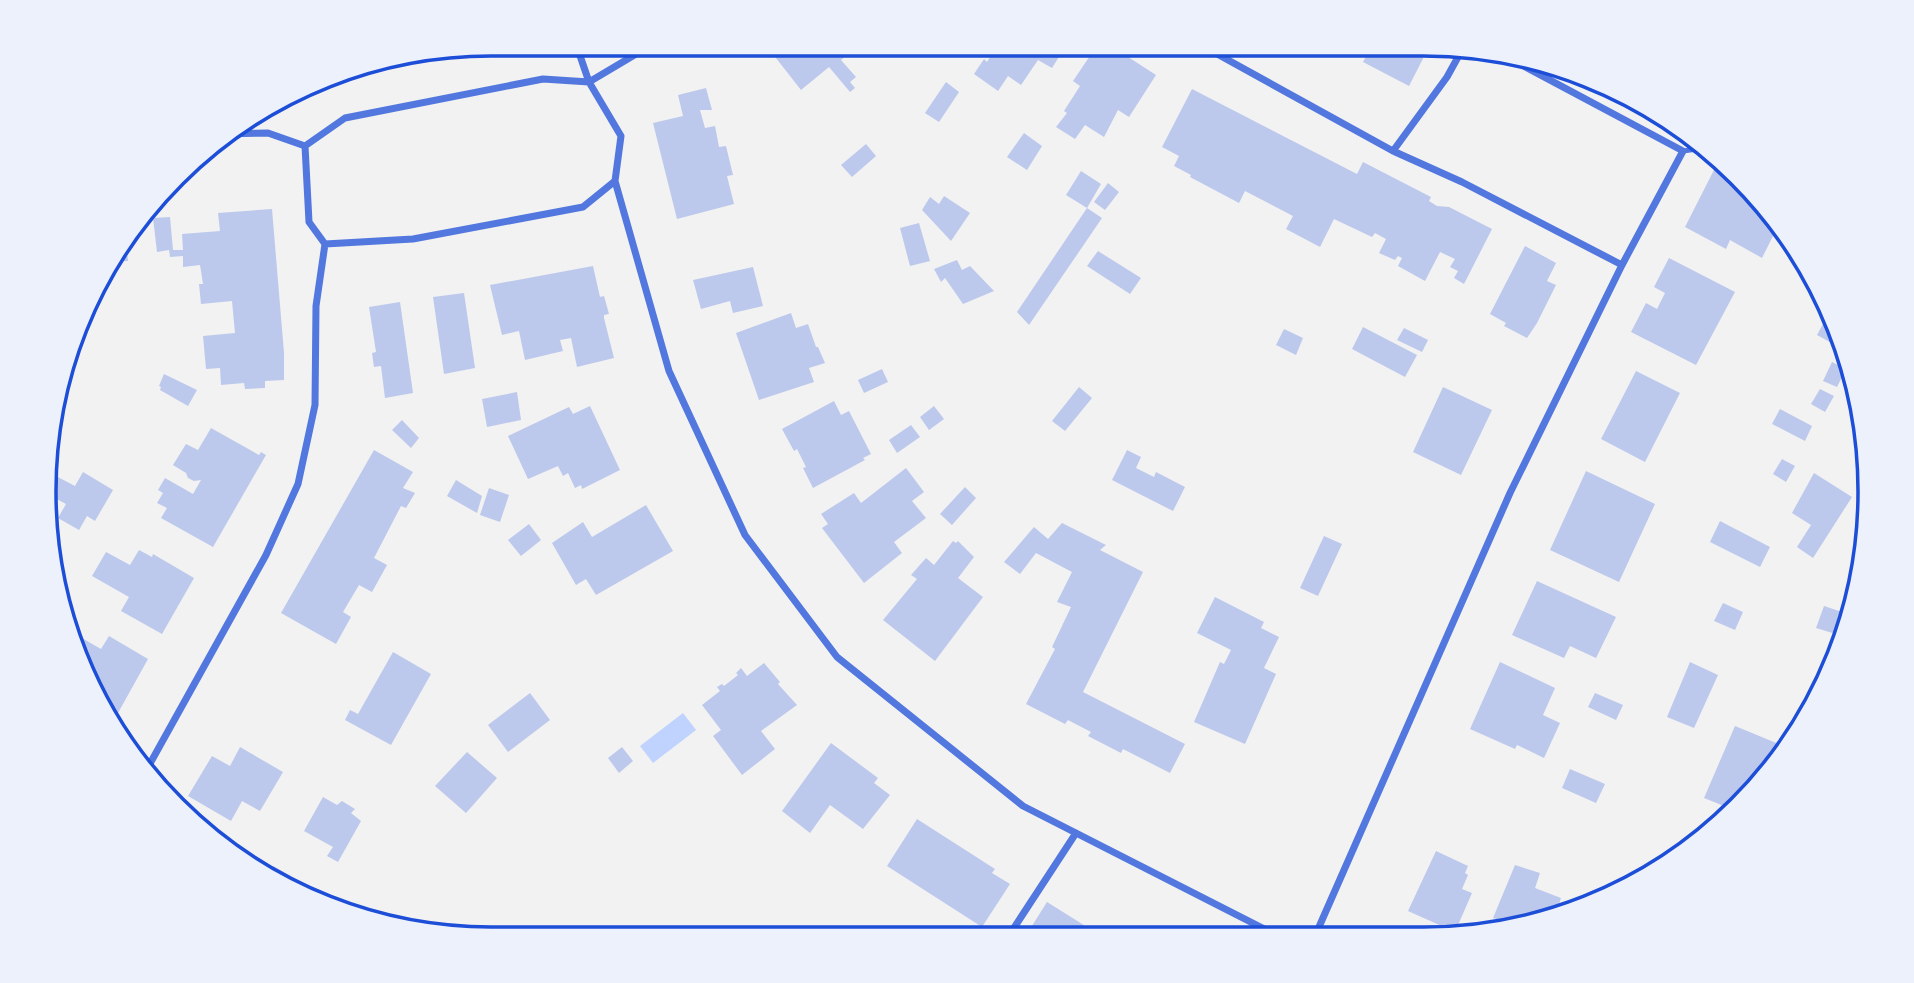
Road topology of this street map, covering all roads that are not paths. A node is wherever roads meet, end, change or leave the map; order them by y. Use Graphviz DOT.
graph roads {
  1 [pos="580,56"];
  2 [pos="633,56"];
  3 [pos="1221,56"];
  4 [pos="1458,58"];
  5 [pos="1531,70"];
  6 [pos="589,82"];
  7 [pos="244,134"];
  8 [pos="305,146"];
  9 [pos="1692,150"];
  10 [pos="1393,151"];
  11 [pos="1683,151"];
  12 [pos="615,181"];
  13 [pos="325,244"];
  14 [pos="1622,265"];
  15 [pos="151,763"];
  16 [pos="1076,833"];
  17 [pos="1015,927"];
  18 [pos="1260,927"];
  19 [pos="1319,927"];
  1 -- 6 [label="street"];
  2 -- 6 [label="street"];
  3 -- 10 [label="street"];
  4 -- 10 [label="street"];
  5 -- 11 [label="street"];
  6 -- 8 [label="street"];
  6 -- 12 [label="street"];
  7 -- 8 [label="street"];
  8 -- 13 [label="street"];
  9 -- 11 [label="lane"];
  10 -- 14 [label="street"];
  11 -- 14 [label="street"];
  12 -- 13 [label="street"];
  12 -- 16 [label="street"];
  13 -- 15 [label="street"];
  14 -- 19 [label="street"];
  16 -- 17 [label="street"];
  16 -- 18 [label="street"];
}
